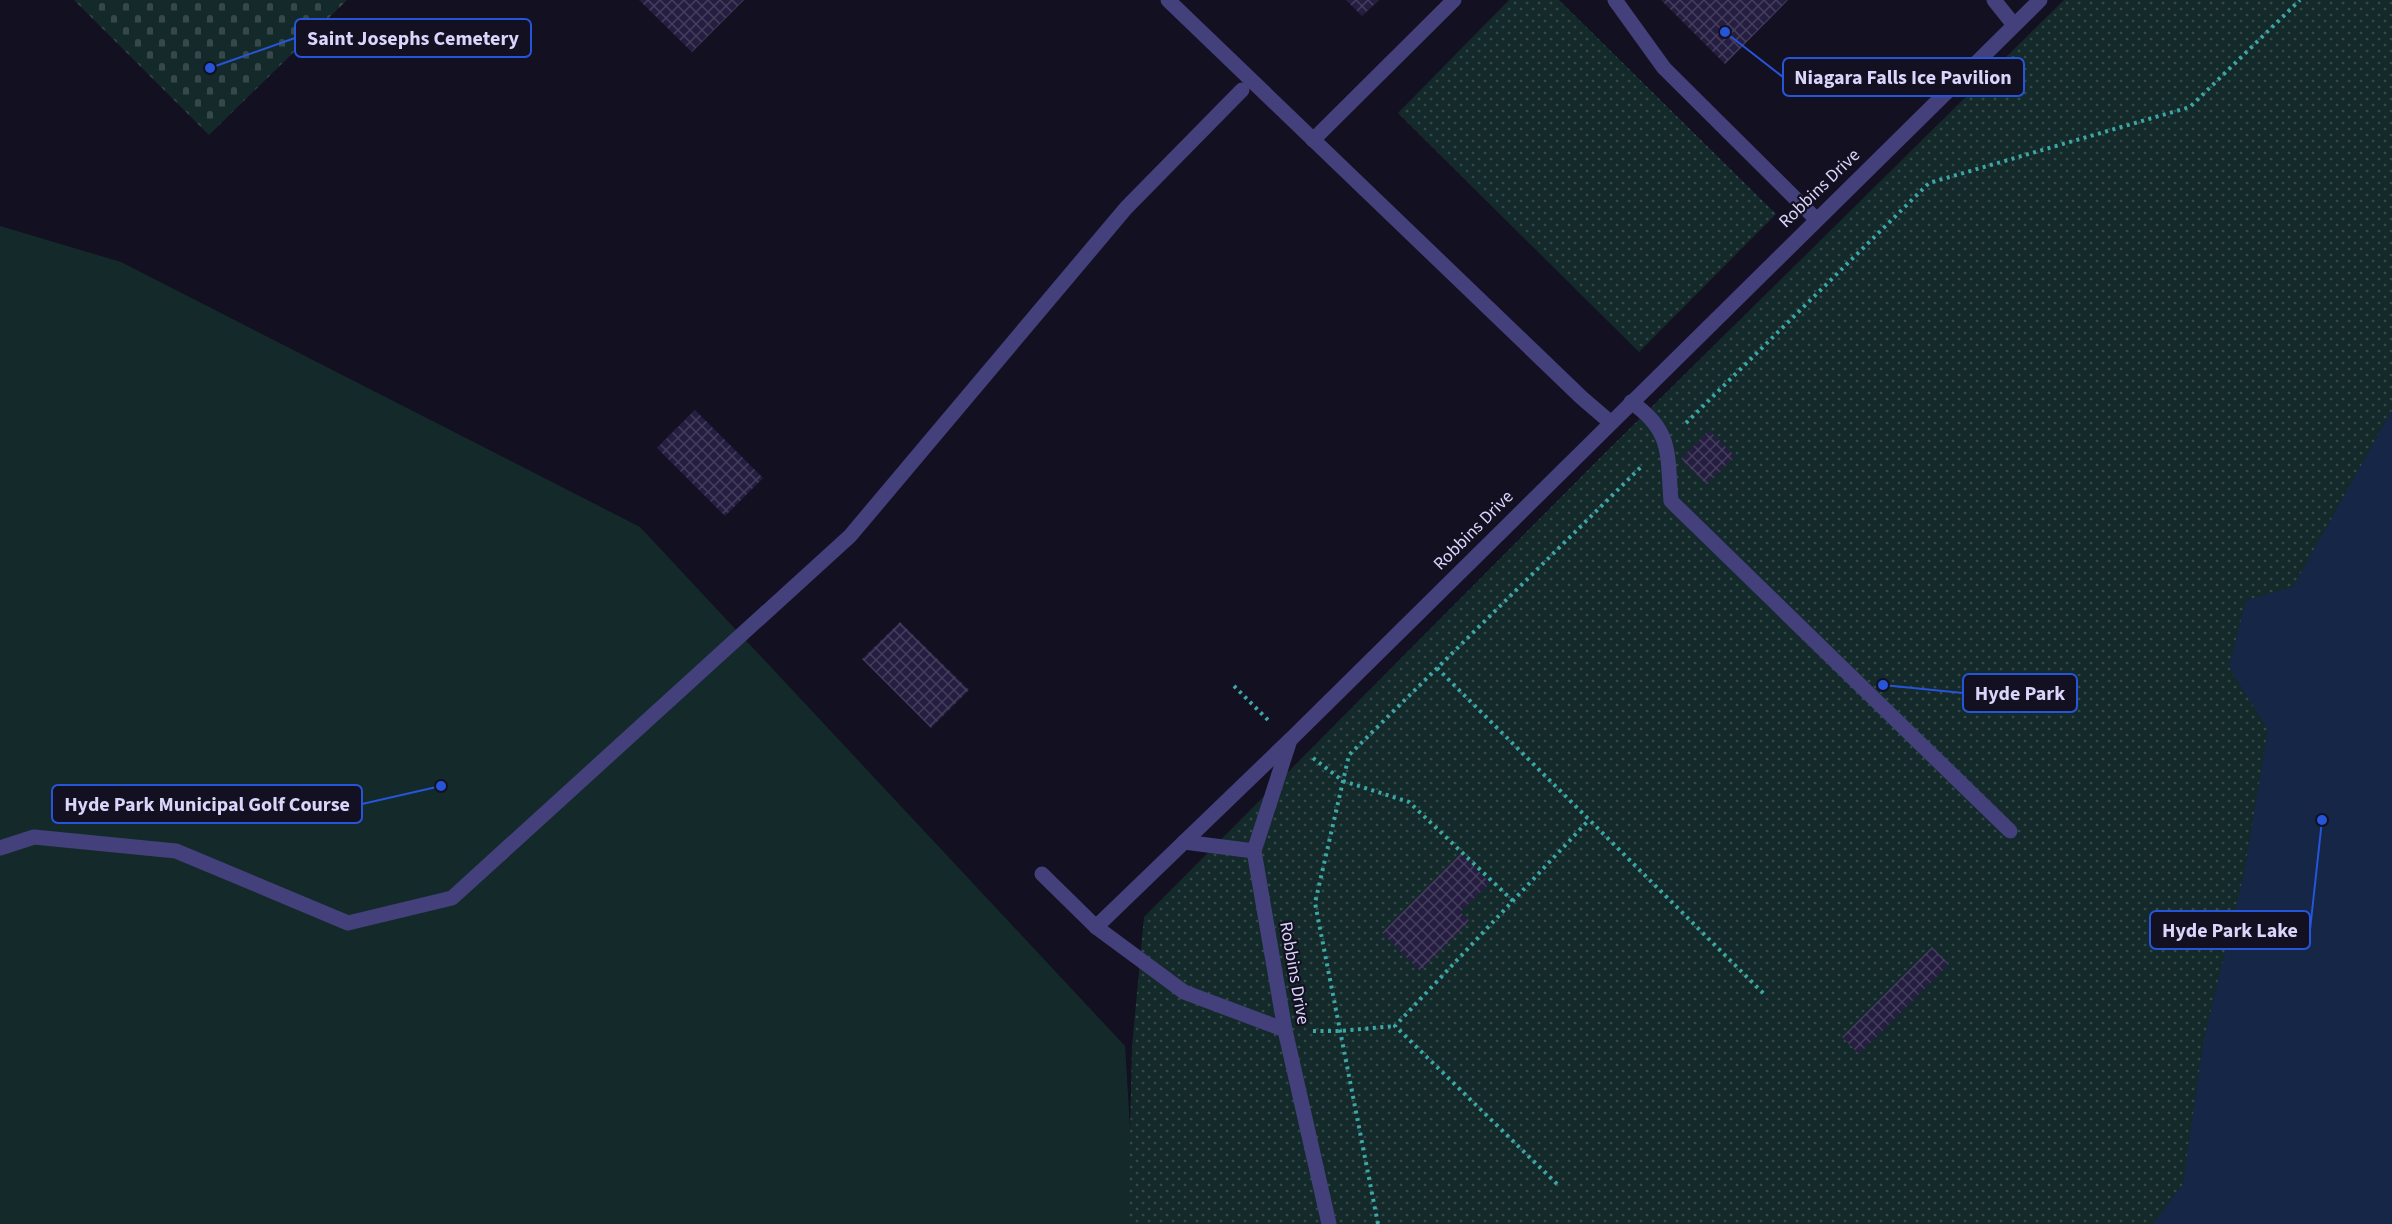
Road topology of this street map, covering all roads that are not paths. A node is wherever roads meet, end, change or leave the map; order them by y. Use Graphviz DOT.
graph roads {
  1 [pos="1168,0"];
  2 [pos="1454,0"];
  3 [pos="1615,0"];
  4 [pos="1994,0"];
  5 [pos="2040,0"];
  6 [pos="2014,25"];
  7 [pos="1242,90"];
  8 [pos="1314,140"];
  9 [pos="1816,219"];
  10 [pos="1630,402"];
  11 [pos="1610,422"];
  12 [pos="1290,740"];
  13 [pos="2010,831"];
  14 [pos="1184,842"];
  15 [pos="0,848"];
  16 [pos="1254,851"];
  17 [pos="1042,874"];
  18 [pos="1095,927"];
  19 [pos="1285,1030"];
  20 [pos="1329,1224"];
  1 -- 8 [label="street"];
  2 -- 8 [label="street"];
  3 -- 9 [label="street"];
  4 -- 6 [label="street"];
  5 -- 6 [label="street, Robbins Drive"];
  6 -- 9 [label="street, Robbins Drive"];
  7 -- 15 [label="street"];
  8 -- 11 [label="street"];
  9 -- 10 [label="street, Robbins Drive"];
  10 -- 11 [label="street, Robbins Drive"];
  10 -- 13 [label="street"];
  11 -- 12 [label="street, Robbins Drive"];
  12 -- 14 [label="street"];
  12 -- 16 [label="street, Robbins Drive"];
  14 -- 16 [label="street"];
  14 -- 18 [label="street"];
  16 -- 19 [label="street, Robbins Drive"];
  17 -- 18 [label="street"];
  18 -- 19 [label="street"];
  19 -- 20 [label="street, Robbins Drive"];
}
